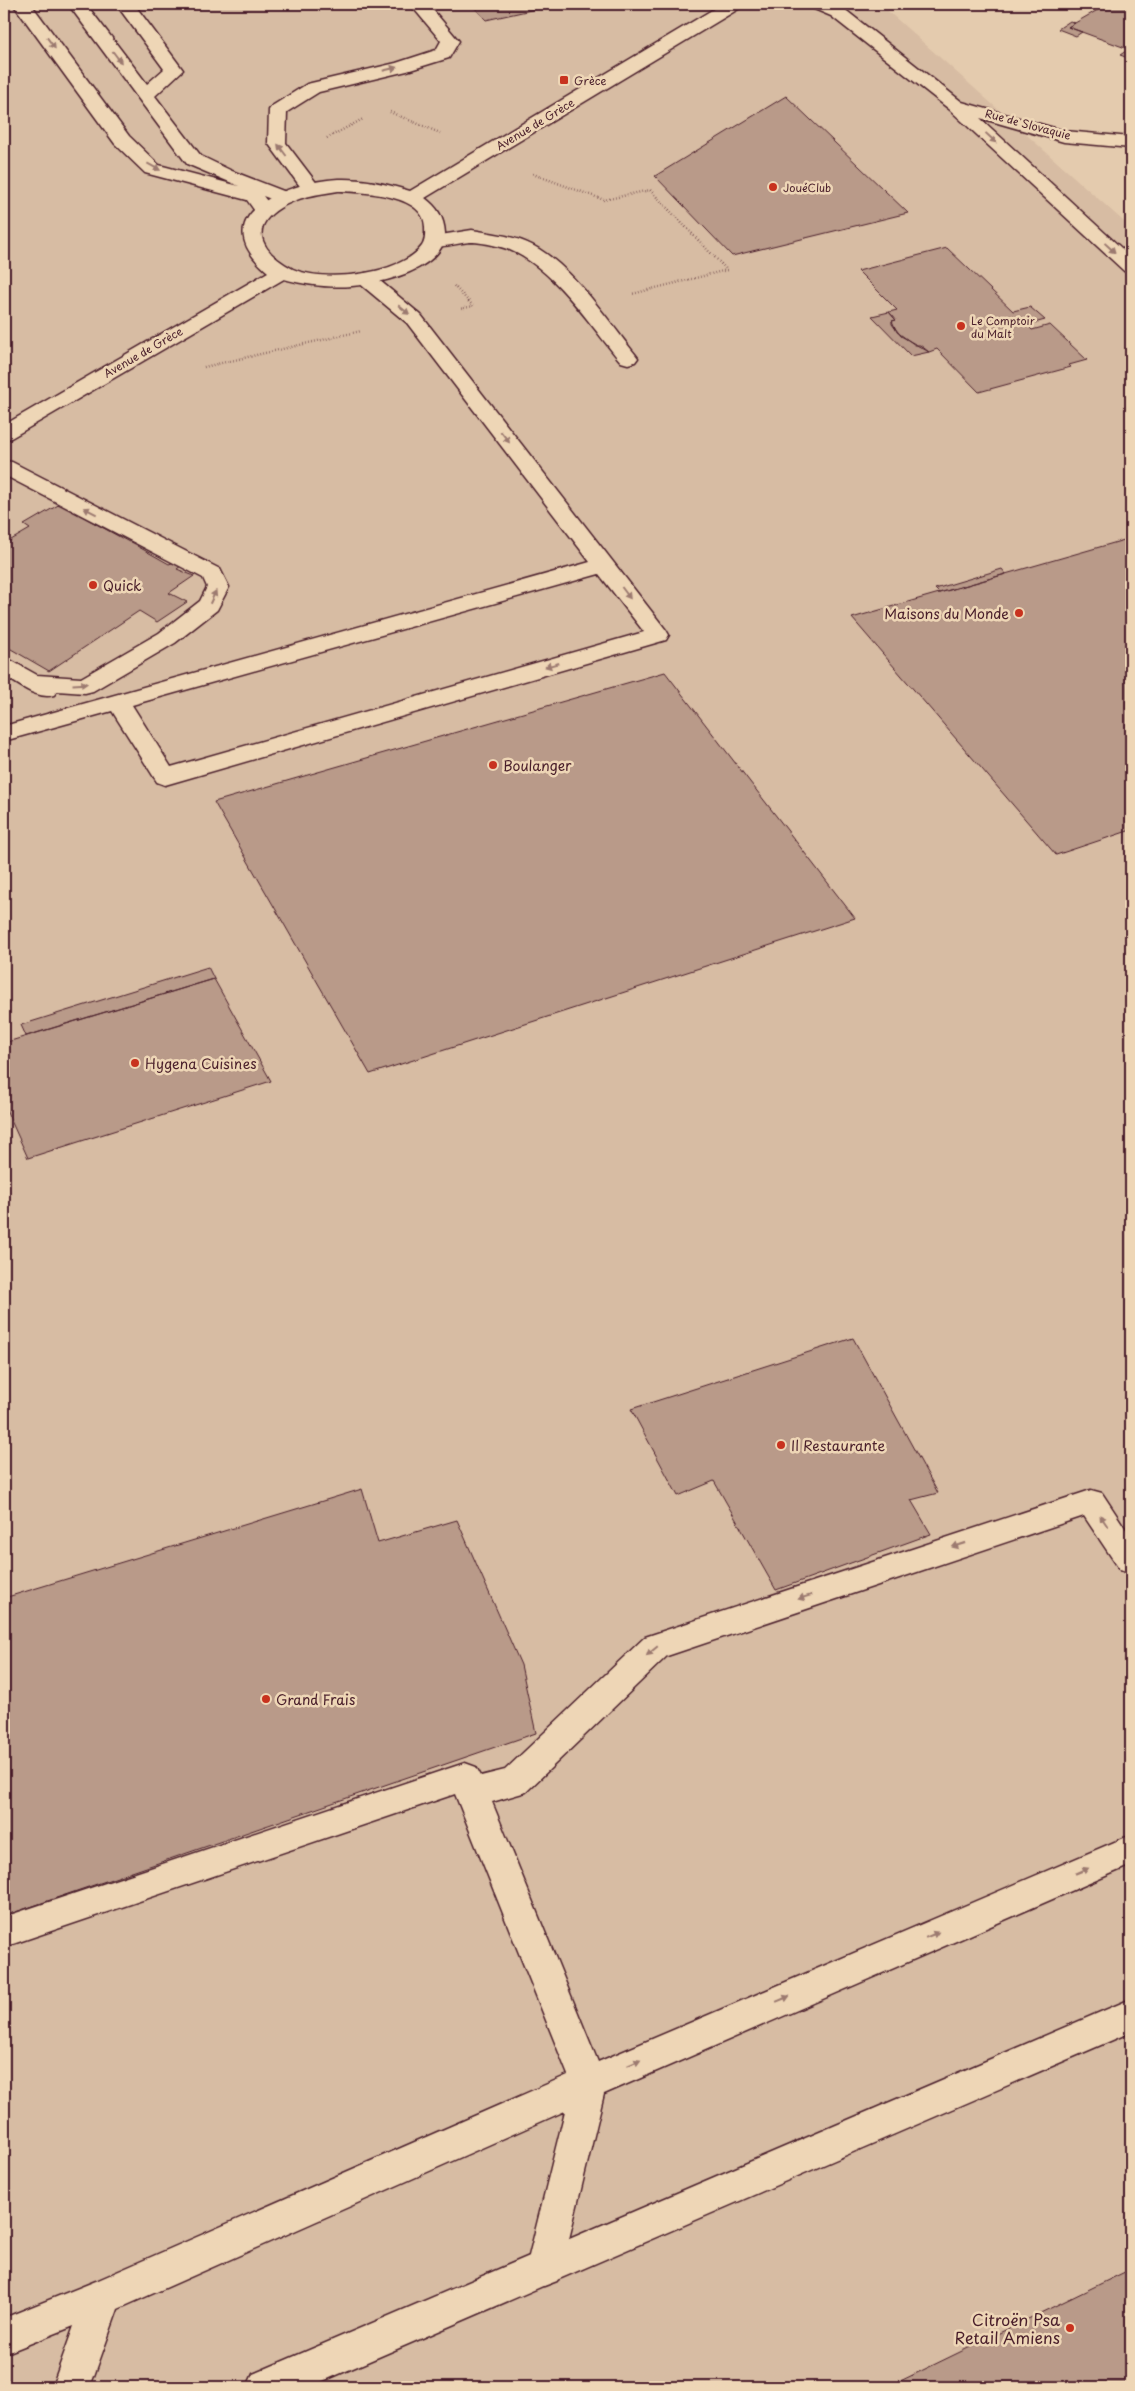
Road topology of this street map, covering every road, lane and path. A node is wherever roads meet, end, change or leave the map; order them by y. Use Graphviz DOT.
graph roads {
  1 [pos="22,4"];
  2 [pos="77,4"];
  3 [pos="125,4"];
  4 [pos="419,4"];
  5 [pos="734,4"];
  6 [pos="818,4"];
  7 [pos="834,8"];
  8 [pos="146,95"];
  9 [pos="955,105"];
  10 [pos="1131,142"];
  11 [pos="485,154"];
  12 [pos="312,189"];
  13 [pos="284,198"];
  14 [pos="412,198"];
  15 [pos="264,210"];
  16 [pos="435,240"];
  17 [pos="1131,267"];
  18 [pos="283,271"];
  19 [pos="366,280"];
  20 [pos="584,306"];
  21 [pos="628,358"];
  22 [pos="4,434"];
  23 [pos="4,467"];
  24 [pos="605,565"];
  25 [pos="4,666"];
  26 [pos="31,682"];
  27 [pos="119,703"];
  28 [pos="83,712"];
  29 [pos="5,733"];
  30 [pos="1131,1561"];
  31 [pos="471,1793"];
  32 [pos="1131,1850"];
  33 [pos="4,1932"];
  34 [pos="1131,2015"];
  35 [pos="589,2083"];
  36 [pos="544,2268"];
  37 [pos="104,2296"];
  38 [pos="4,2336"];
  39 [pos="71,2387"];
  40 [pos="266,2387"];
  1 -- 15 [label="street, one-way"];
  2 -- 8 [label="street, one-way"];
  3 -- 8 [label="street"];
  12 -- 4 [label="street, one-way"];
  5 -- 11 [label="street, Avenue de Grèce"];
  6 -- 7 [label="street"];
  7 -- 9 [label="street"];
  8 -- 13 [label="street"];
  9 -- 10 [label="street, Rue de Slovaquie"];
  9 -- 17 [label="street, one-way"];
  11 -- 14 [label="street, Avenue de Grèce"];
  11 -- 20 [label="path"];
  12 -- 13 [label="street"];
  12 -- 14 [label="street"];
  13 -- 15 [label="street"];
  14 -- 16 [label="street"];
  15 -- 18 [label="street"];
  16 -- 19 [label="street"];
  16 -- 20 [label="street"];
  18 -- 19 [label="street"];
  18 -- 22 [label="street, Avenue de Grèce"];
  19 -- 24 [label="street, one-way"];
  20 -- 21 [label="street"];
  26 -- 23 [label="street, one-way"];
  24 -- 27 [label="street"];
  24 -- 27 [label="street, one-way"];
  25 -- 26 [label="street"];
  26 -- 28 [label="street"];
  27 -- 28 [label="street"];
  28 -- 29 [label="street"];
  30 -- 31 [label="street, one-way"];
  31 -- 33 [label="street"];
  31 -- 35 [label="street"];
  35 -- 32 [label="street, one-way"];
  34 -- 36 [label="street"];
  35 -- 36 [label="street"];
  35 -- 37 [label="street"];
  36 -- 40 [label="street"];
  37 -- 38 [label="street"];
  37 -- 39 [label="street"];
}
